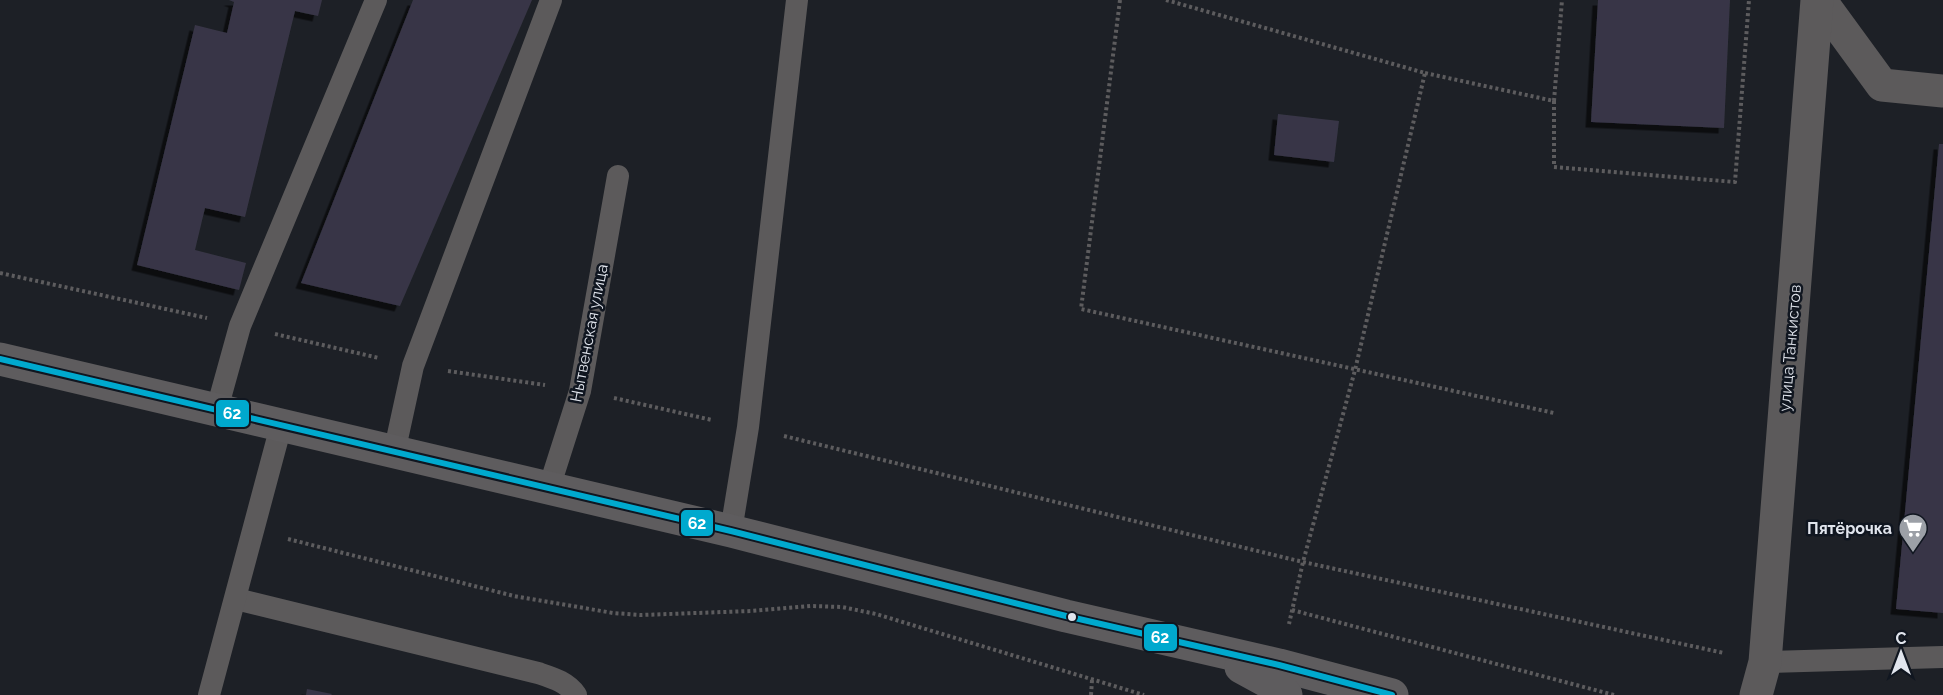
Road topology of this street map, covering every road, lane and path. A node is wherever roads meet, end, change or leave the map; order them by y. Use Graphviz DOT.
graph roads {
  1 [pos="376,0"];
  2 [pos="550,0"];
  3 [pos="797,0"];
  4 [pos="1120,0"];
  5 [pos="1166,0"];
  6 [pos="1562,0"];
  7 [pos="1749,0"];
  8 [pos="1818,0"];
  9 [pos="1425,73"];
  10 [pos="1943,91"];
  11 [pos="1554,101"];
  12 [pos="618,176"];
  13 [pos="0,273"];
  14 [pos="240,326"];
  15 [pos="0,359"];
  16 [pos="413,366"];
  17 [pos="1355,370"];
  18 [pos="580,391"];
  19 [pos="217,410"];
  20 [pos="1554,413"];
  21 [pos="281,426"];
  22 [pos="748,428"];
  23 [pos="394,453"];
  24 [pos="549,488"];
  25 [pos="253,530"];
  26 [pos="731,531"];
  27 [pos="1303,562"];
  28 [pos="236,599"];
  29 [pos="1292,610"];
  30 [pos="1288,628"];
  31 [pos="1193,646"];
  32 [pos="1943,657"];
  33 [pos="1765,662"];
  34 [pos="1092,680"];
  35 [pos="209,695"];
  36 [pos="576,695"];
  37 [pos="1091,695"];
  38 [pos="1144,695"];
  39 [pos="1287,695"];
  40 [pos="1392,695"];
  41 [pos="1614,695"];
  42 [pos="1756,695"];
  1 -- 14 [label="lane"];
  2 -- 16 [label="lane"];
  3 -- 22 [label="lane"];
  4 -- 17 [label="path"];
  5 -- 9 [label="path"];
  6 -- 11 [label="path"];
  7 -- 11 [label="path"];
  8 -- 10 [label="street"];
  8 -- 33 [label="street, улица Танкистов"];
  9 -- 11 [label="path"];
  9 -- 17 [label="path"];
  12 -- 18 [label="lane, Нытвенская улица"];
  13 -- 14 [label="path"];
  14 -- 16 [label="path"];
  14 -- 19 [label="lane"];
  15 -- 19 [label="main road"];
  16 -- 18 [label="path"];
  16 -- 23 [label="lane"];
  17 -- 20 [label="path"];
  17 -- 27 [label="path"];
  18 -- 22 [label="path"];
  18 -- 24 [label="lane, Нытвенская улица"];
  19 -- 21 [label="main road"];
  21 -- 23 [label="main road"];
  21 -- 25 [label="lane"];
  22 -- 26 [label="lane"];
  22 -- 27 [label="path"];
  23 -- 24 [label="main road"];
  24 -- 26 [label="main road"];
  25 -- 28 [label="lane"];
  25 -- 34 [label="path"];
  26 -- 31 [label="main road"];
  27 -- 29 [label="path"];
  27 -- 33 [label="path"];
  28 -- 35 [label="lane"];
  28 -- 36 [label="lane"];
  29 -- 30 [label="path"];
  29 -- 41 [label="path"];
  31 -- 39 [label="main road"];
  31 -- 40 [label="main road"];
  32 -- 33 [label="lane"];
  33 -- 42 [label="street, улица Танкистов"];
  34 -- 37 [label="path"];
  34 -- 38 [label="path"];
}
